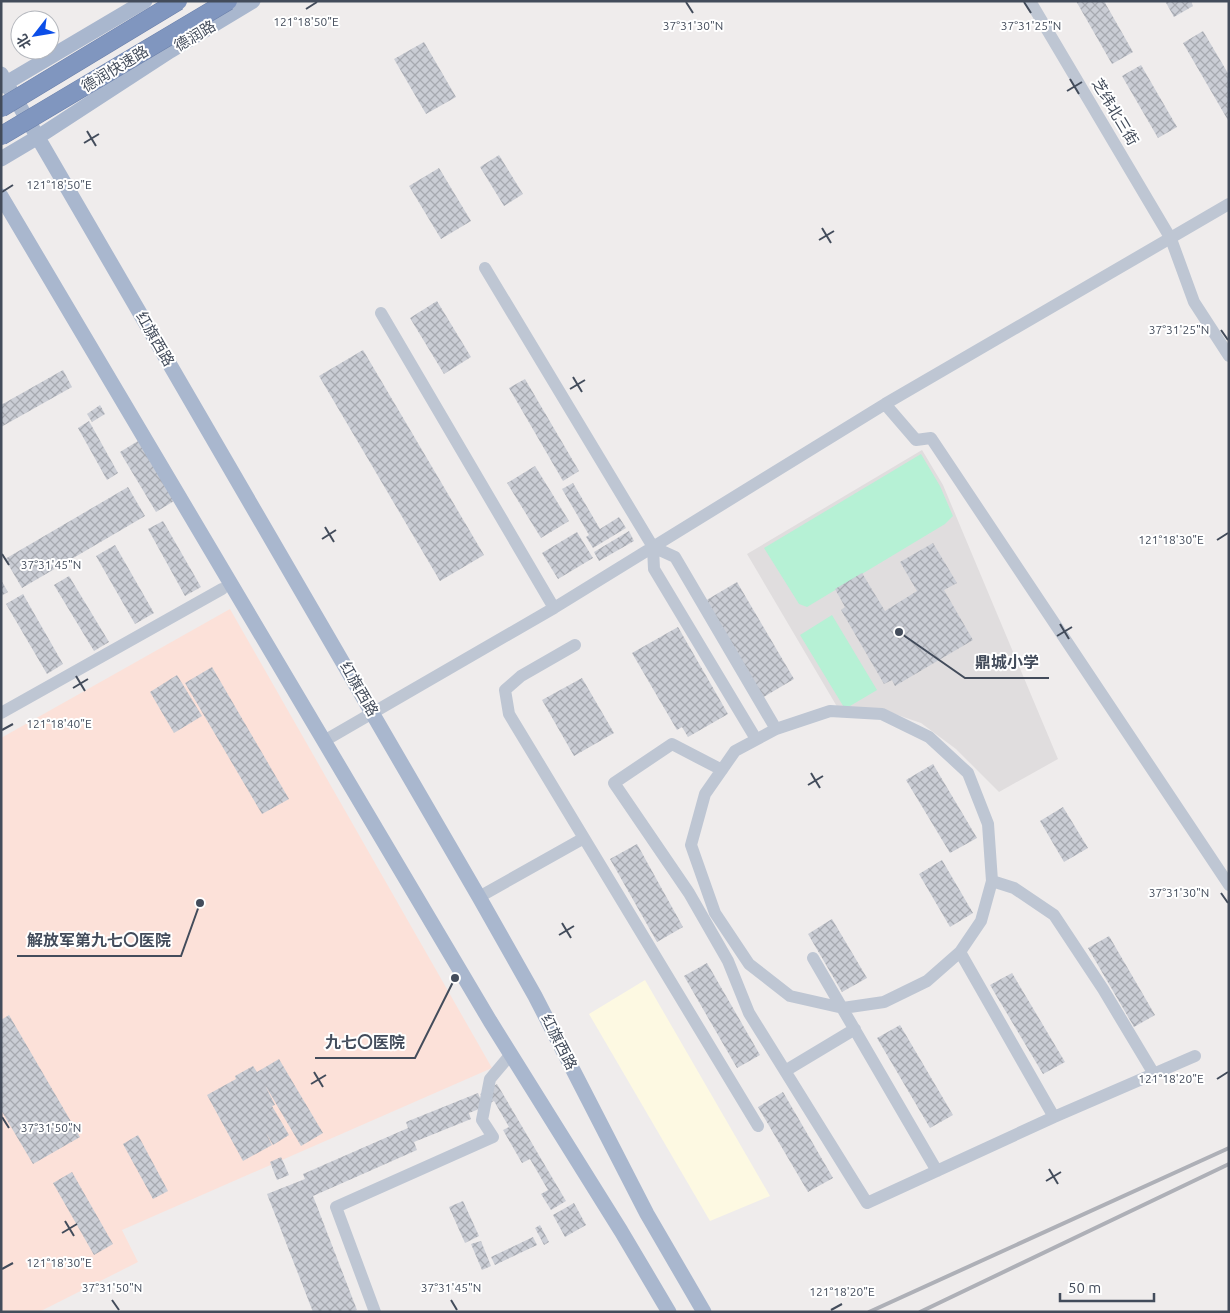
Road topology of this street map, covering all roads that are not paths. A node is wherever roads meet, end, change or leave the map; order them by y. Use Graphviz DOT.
graph roads {
  1 [pos="145,1"];
  2 [pos="178,1"];
  3 [pos="228,1"];
  4 [pos="253,1"];
  5 [pos="1030,1"];
  6 [pos="3,81"];
  7 [pos="1,108"];
  8 [pos="1,136"];
  9 [pos="38,137"];
  10 [pos="1,159"];
  11 [pos="1,196"];
  12 [pos="1229,204"];
  13 [pos="1172,238"];
  14 [pos="485,268"];
  15 [pos="381,313"];
  16 [pos="1229,356"];
  17 [pos="885,404"];
  18 [pos="653,548"];
  19 [pos="222,589"];
  20 [pos="554,608"];
  21 [pos="575,645"];
  22 [pos="372,712"];
  23 [pos="1,713"];
  24 [pos="776,729"];
  25 [pos="756,739"];
  26 [pos="324,741"];
  27 [pos="722,770"];
  28 [pos="584,838"];
  29 [pos="992,881"];
  30 [pos="1229,884"];
  31 [pos="479,897"];
  32 [pos="715,913"];
  33 [pos="704,921"];
  34 [pos="960,952"];
  35 [pos="813,958"];
  36 [pos="843,1008"];
  37 [pos="855,1029"];
  38 [pos="511,1054"];
  39 [pos="1195,1056"];
  40 [pos="785,1071"];
  41 [pos="1154,1074"];
  42 [pos="1054,1117"];
  43 [pos="758,1126"];
  44 [pos="937,1171"];
  45 [pos="375,1312"];
  46 [pos="669,1312"];
  47 [pos="704,1312"];
  1 -- 6 [label="main road"];
  2 -- 7 [label="highway, 德润快速路, bridge"];
  3 -- 8 [label="highway, 德润快速路, bridge"];
  4 -- 9 [label="main road, 德润路"];
  5 -- 13 [label="street, 芝纬北三街"];
  6 -- 9 [label="main road, 红旗西路"];
  9 -- 10 [label="main road, 德润路"];
  9 -- 22 [label="main road, 红旗西路"];
  11 -- 26 [label="main road"];
  12 -- 13 [label="street"];
  13 -- 16 [label="street, 芝纬北三街"];
  13 -- 17 [label="street"];
  14 -- 18 [label="street"];
  15 -- 20 [label="street"];
  17 -- 18 [label="street"];
  17 -- 30 [label="street"];
  18 -- 20 [label="street"];
  18 -- 24 [label="street"];
  18 -- 25 [label="street"];
  19 -- 23 [label="street"];
  20 -- 22 [label="street"];
  21 -- 28 [label="street"];
  22 -- 26 [label="street"];
  22 -- 31 [label="main road, 红旗西路"];
  24 -- 25 [label="street"];
  24 -- 29 [label="street"];
  25 -- 27 [label="street"];
  26 -- 38 [label="main road"];
  27 -- 32 [label="street"];
  27 -- 33 [label="street"];
  28 -- 31 [label="street"];
  28 -- 43 [label="street"];
  29 -- 34 [label="street"];
  29 -- 41 [label="street"];
  31 -- 47 [label="main road, 红旗西路"];
  32 -- 33 [label="street"];
  32 -- 36 [label="street"];
  33 -- 40 [label="street"];
  34 -- 36 [label="street"];
  34 -- 42 [label="street"];
  35 -- 36 [label="street"];
  36 -- 37 [label="street"];
  37 -- 40 [label="street"];
  37 -- 44 [label="street"];
  38 -- 45 [label="street"];
  38 -- 46 [label="main road"];
  39 -- 41 [label="street"];
  40 -- 44 [label="street"];
  41 -- 42 [label="street"];
  42 -- 44 [label="street"];
}
